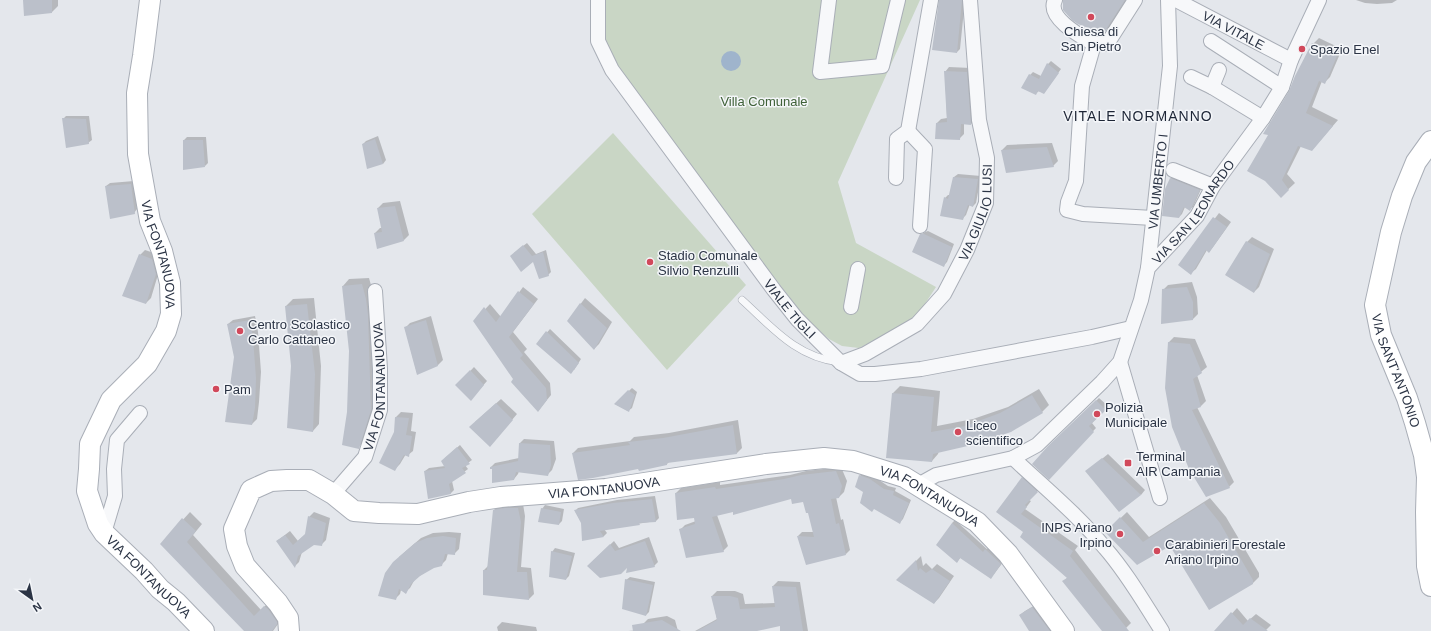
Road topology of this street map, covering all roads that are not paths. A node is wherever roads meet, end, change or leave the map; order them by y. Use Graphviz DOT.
graph roads {
  1 [pos="150,0"];
  2 [pos="598,0"];
  3 [pos="829,0"];
  4 [pos="898,0"];
  5 [pos="931,0"];
  6 [pos="970,0"];
  7 [pos="1055,0"];
  8 [pos="1135,0"];
  9 [pos="1168,0"];
  10 [pos="1176,0"];
  11 [pos="1319,0"];
  12 [pos="1211,41"];
  13 [pos="1094,44"];
  14 [pos="1291,60"];
  15 [pos="1219,70"];
  16 [pos="1191,77"];
  17 [pos="1212,87"];
  18 [pos="1282,87"];
  19 [pos="1263,118"];
  20 [pos="908,131"];
  21 [pos="1431,141"];
  22 [pos="1173,170"];
  23 [pos="896,178"];
  24 [pos="1214,186"];
  25 [pos="1154,218"];
  26 [pos="920,226"];
  27 [pos="1148,268"];
  28 [pos="858,269"];
  29 [pos="375,291"];
  30 [pos="742,300"];
  31 [pos="851,307"];
  32 [pos="1131,328"];
  33 [pos="841,362"];
  34 [pos="1120,362"];
  35 [pos="140,413"];
  36 [pos="1013,458"];
  37 [pos="918,485"];
  38 [pos="333,494"];
  39 [pos="1160,498"];
  40 [pos="104,533"];
  41 [pos="1431,586"];
  42 [pos="204,631"];
  43 [pos="289,631"];
  44 [pos="1064,631"];
  45 [pos="1162,631"];
  1 -- 40 [label="street, VIA FONTANUOVA"];
  2 -- 33 [label="street, VIALE TIGLI"];
  3 -- 4 [label="street"];
  5 -- 20 [label="street"];
  6 -- 33 [label="street, VIA GIULIO LUSI"];
  7 -- 13 [label="street"];
  8 -- 13 [label="street"];
  9 -- 25 [label="street, VIA UMBERTO I"];
  10 -- 14 [label="street, VIA VITALE"];
  11 -- 14 [label="street, VIA SAN LEONARDO"];
  12 -- 18 [label="street"];
  13 -- 25 [label="street"];
  14 -- 18 [label="street, VIA SAN LEONARDO"];
  15 -- 17 [label="street"];
  16 -- 17 [label="street"];
  17 -- 19 [label="street"];
  18 -- 19 [label="street, VIA SAN LEONARDO"];
  19 -- 24 [label="street, VIA SAN LEONARDO"];
  20 -- 23 [label="street"];
  20 -- 26 [label="street"];
  21 -- 41 [label="street, VIA SANT'ANTONIO"];
  22 -- 24 [label="street"];
  24 -- 27 [label="street, VIA SAN LEONARDO"];
  25 -- 27 [label="street, VIA UMBERTO I"];
  27 -- 32 [label="street, VIA SAN LEONARDO"];
  28 -- 31 [label="street"];
  29 -- 38 [label="street, VIA FONTANANUOVA"];
  30 -- 33 [label="lane"];
  32 -- 33 [label="street, VIALE TIGLI"];
  32 -- 34 [label="street, VIA SAN LEONARDO"];
  34 -- 36 [label="street, VIA SAN LEONARDO"];
  34 -- 39 [label="street"];
  35 -- 40 [label="street"];
  36 -- 37 [label="street, VIA SAN LEONARDO"];
  36 -- 45 [label="street"];
  37 -- 38 [label="street, VIA FONTANUOVA"];
  37 -- 44 [label="street, VIA FONTANUOVA"];
  38 -- 43 [label="street, VIA FONTANUOVA"];
  40 -- 42 [label="street, VIA FONTANUOVA"];
}
